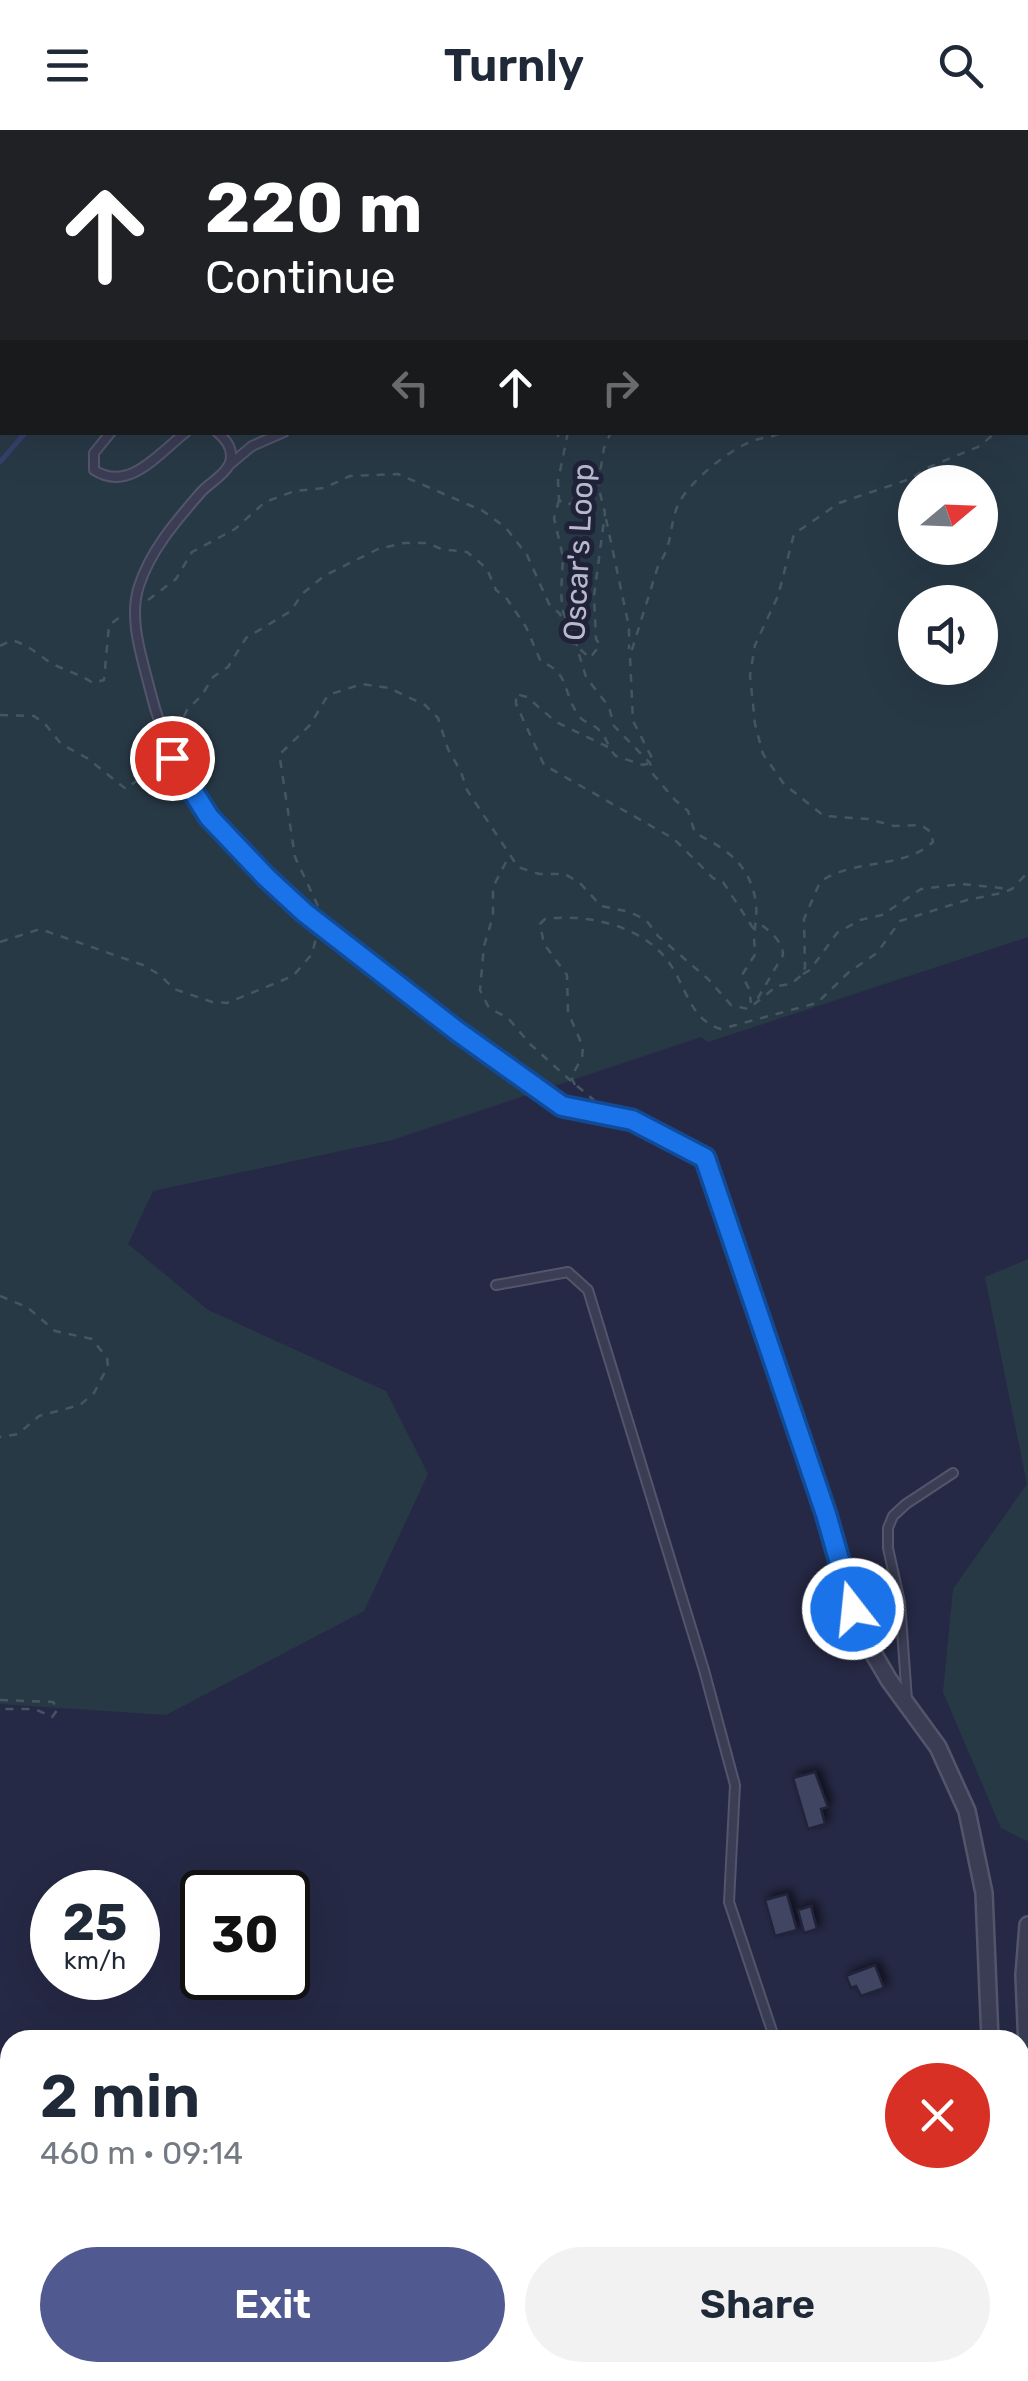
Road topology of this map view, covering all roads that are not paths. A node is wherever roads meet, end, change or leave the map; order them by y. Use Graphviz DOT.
graph roads {
  1 [pos="109,435"];
  2 [pos="182,435"];
  3 [pos="221,435"];
  4 [pos="277,435"];
  5 [pos="228,466"];
  6 [pos="632,1120"];
  7 [pos="496,1285"];
  8 [pos="953,1473"];
  9 [pos="908,1705"];
  10 [pos="1028,1925"];
  11 [pos="772,2030"];
  12 [pos="990,2030"];
  13 [pos="1026,2030"];
  1 -- 2 [label="lane"];
  3 -- 5 [label="lane"];
  4 -- 5 [label="lane"];
  5 -- 6 [label="lane"];
  6 -- 9 [label="street"];
  7 -- 11 [label="lane"];
  8 -- 9 [label="lane"];
  9 -- 12 [label="street"];
  10 -- 13 [label="street"];
}
